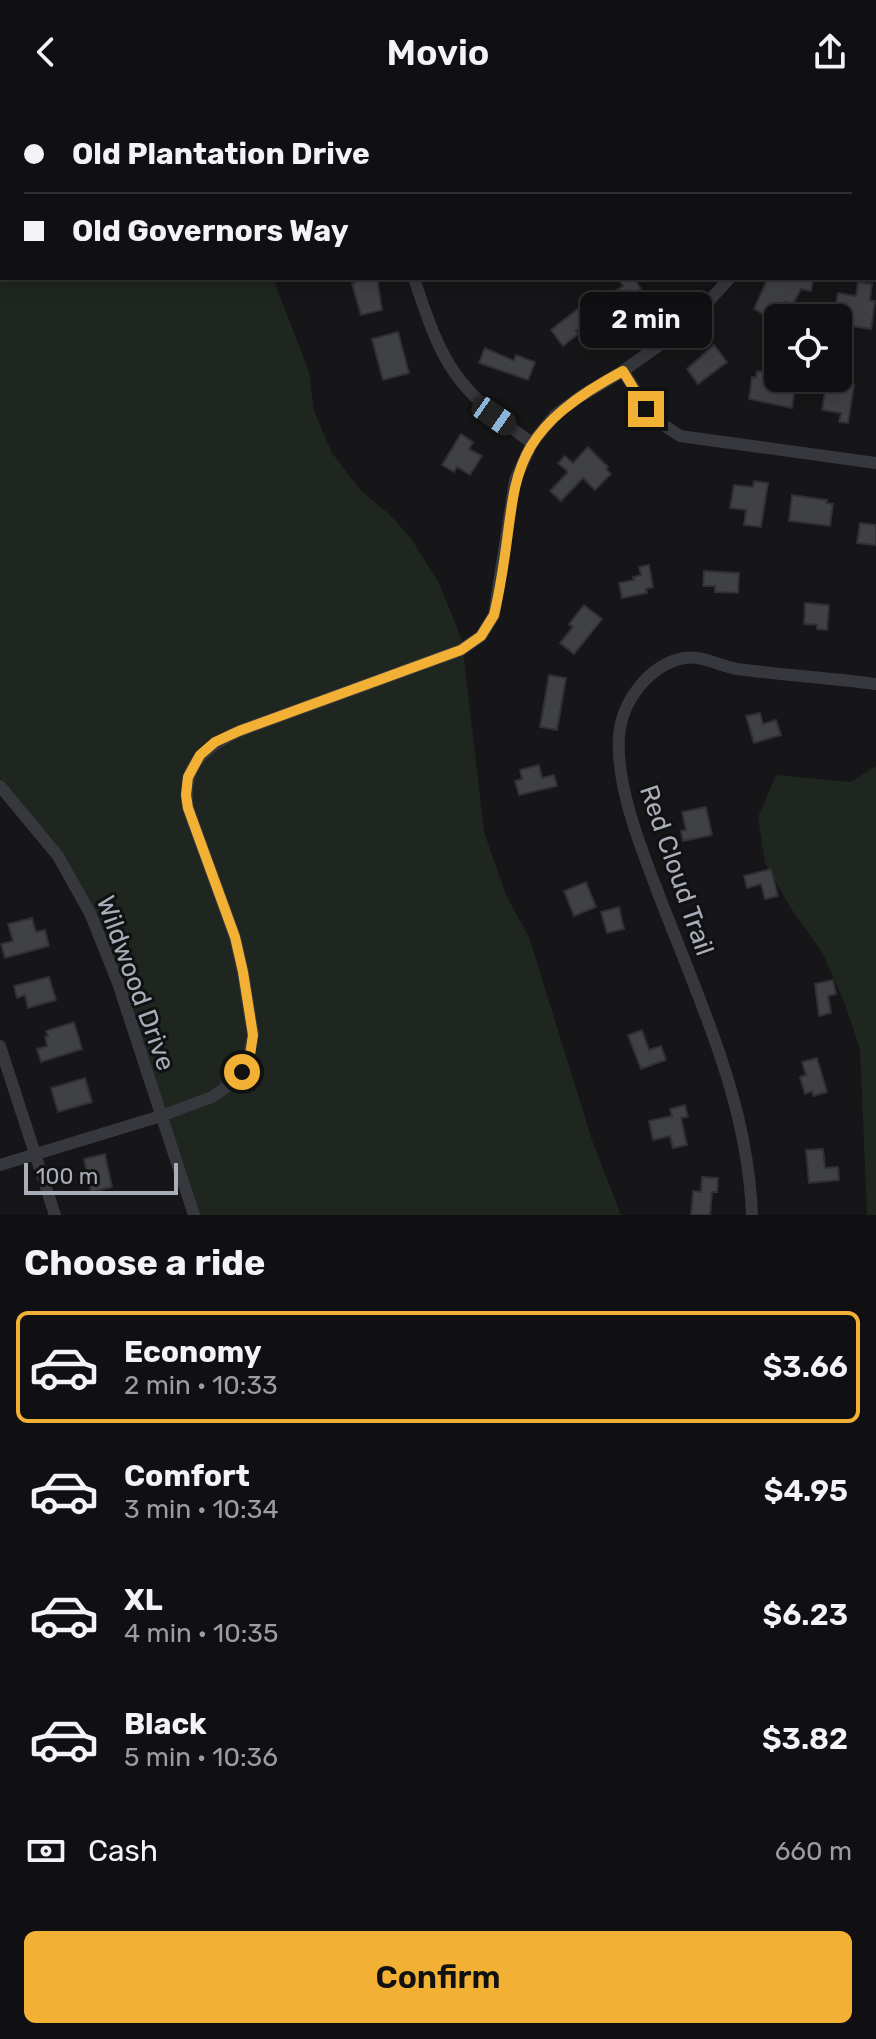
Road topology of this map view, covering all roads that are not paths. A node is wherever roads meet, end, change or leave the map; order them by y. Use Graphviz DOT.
graph roads {
  1 [pos="415,280"];
  2 [pos="728,280"];
  3 [pos="623,371"];
  4 [pos="532,443"];
  5 [pos="876,463"];
  6 [pos="876,684"];
  7 [pos="0,786"];
  8 [pos="0,1046"];
  9 [pos="161,1116"];
  10 [pos="35,1154"];
  11 [pos="0,1165"];
  12 [pos="55,1215"];
  13 [pos="194,1215"];
  14 [pos="752,1215"];
  1 -- 4 [label="street"];
  2 -- 3 [label="street"];
  3 -- 4 [label="street"];
  3 -- 5 [label="street"];
  4 -- 9 [label="street"];
  6 -- 14 [label="street, Red Cloud Trail"];
  7 -- 9 [label="street, Wildwood Drive"];
  8 -- 10 [label="street"];
  9 -- 10 [label="street"];
  9 -- 13 [label="street, Wildwood Drive"];
  10 -- 11 [label="street"];
  10 -- 12 [label="street"];
}
